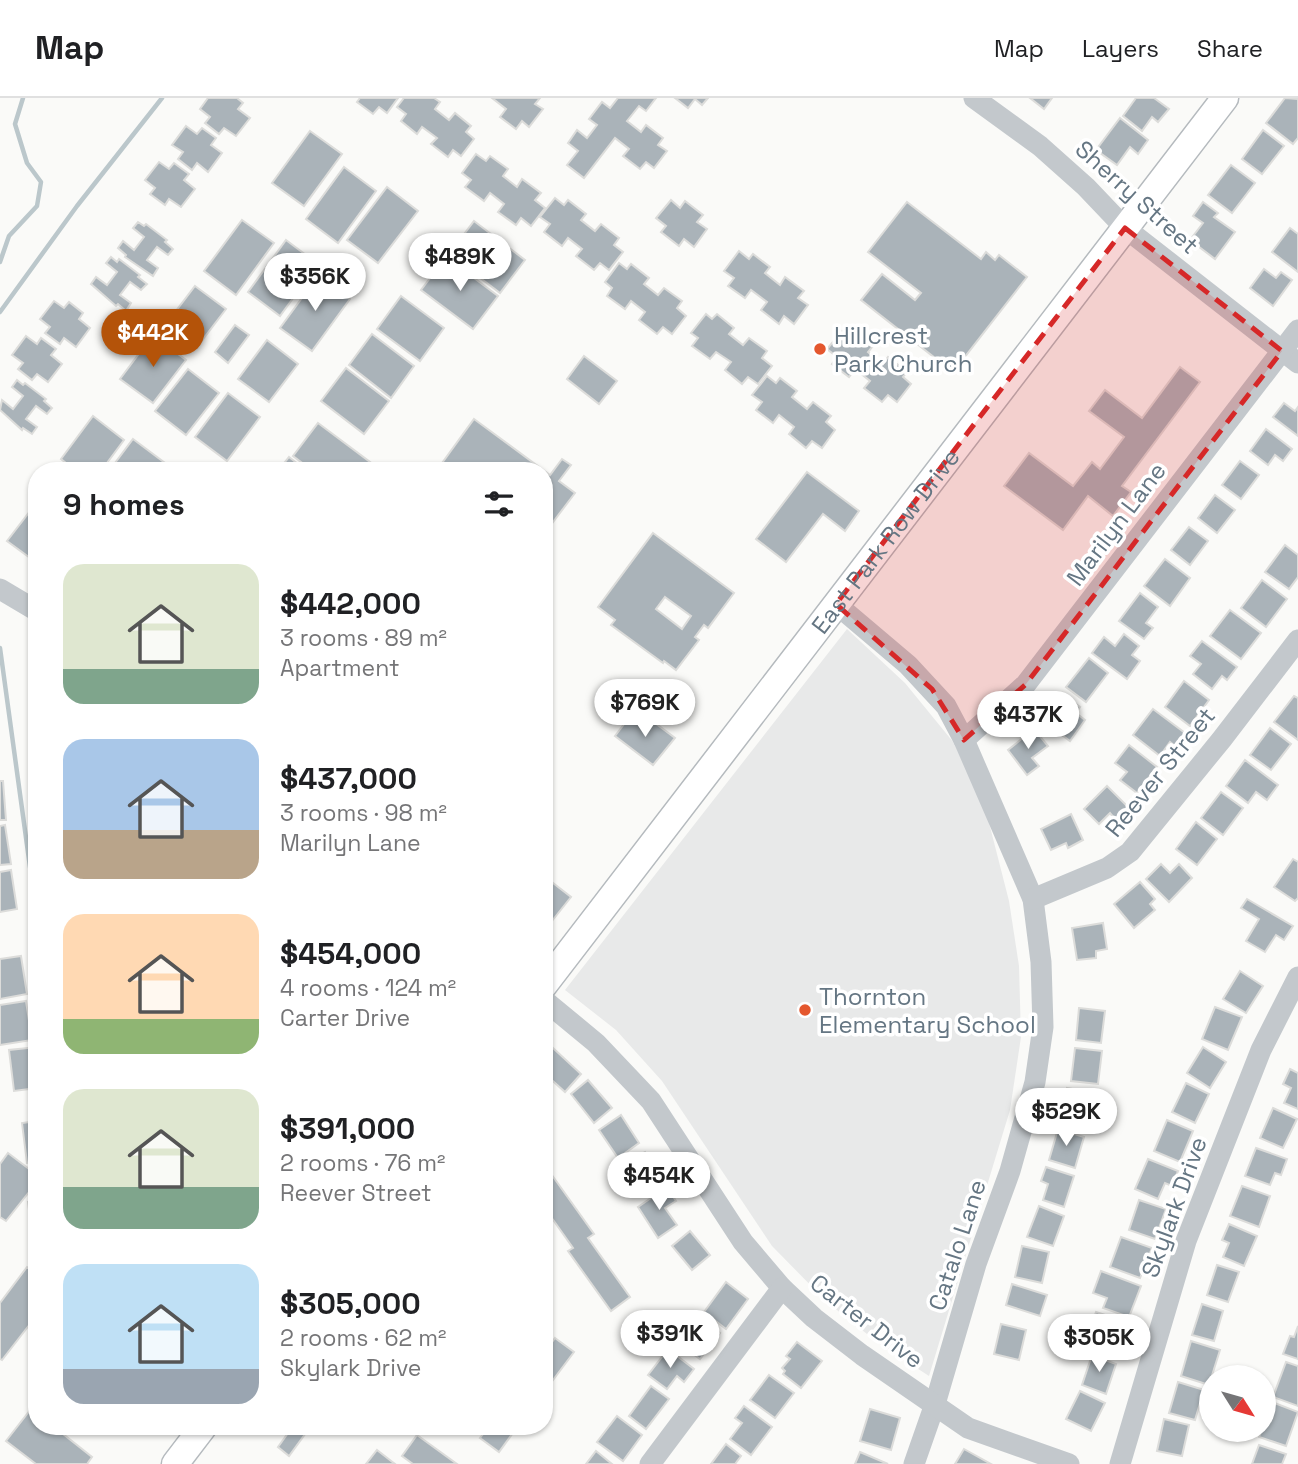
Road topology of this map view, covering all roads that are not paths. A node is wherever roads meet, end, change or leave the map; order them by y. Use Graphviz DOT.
graph roads {
  1 [pos="974,98"];
  2 [pos="1225,98"];
  3 [pos="1125,228"];
  4 [pos="1298,330"];
  5 [pos="1290,357"];
  6 [pos="8,594"];
  7 [pos="836,604"];
  8 [pos="28,606"];
  9 [pos="1298,640"];
  10 [pos="964,740"];
  11 [pos="1033,899"];
  12 [pos="553,973"];
  13 [pos="1298,976"];
  14 [pos="553,1007"];
  15 [pos="782,1288"];
  16 [pos="935,1404"];
  17 [pos="197,1435"];
  18 [pos="174,1464"];
  19 [pos="650,1464"];
  20 [pos="914,1464"];
  21 [pos="1069,1464"];
  22 [pos="1120,1464"];
  1 -- 3 [label="street, Sherry Street"];
  2 -- 3 [label="main road, East Park Row Drive"];
  3 -- 5 [label="street, Sherry Street"];
  3 -- 7 [label="main road, East Park Row Drive"];
  4 -- 5 [label="street, Marilyn Lane"];
  5 -- 10 [label="street, Marilyn Lane"];
  6 -- 8 [label="street"];
  7 -- 10 [label="street, Catalo Lane"];
  7 -- 12 [label="main road, East Park Row Drive"];
  9 -- 11 [label="street, Reever Street"];
  10 -- 11 [label="street, Catalo Lane"];
  11 -- 16 [label="street, Catalo Lane"];
  13 -- 22 [label="street, Skylark Drive"];
  14 -- 15 [label="street, Carter Drive"];
  15 -- 16 [label="street, Carter Drive"];
  15 -- 19 [label="street"];
  16 -- 20 [label="street, Catalo Lane"];
  16 -- 21 [label="street, Carter Drive"];
  17 -- 18 [label="main road"];
}
